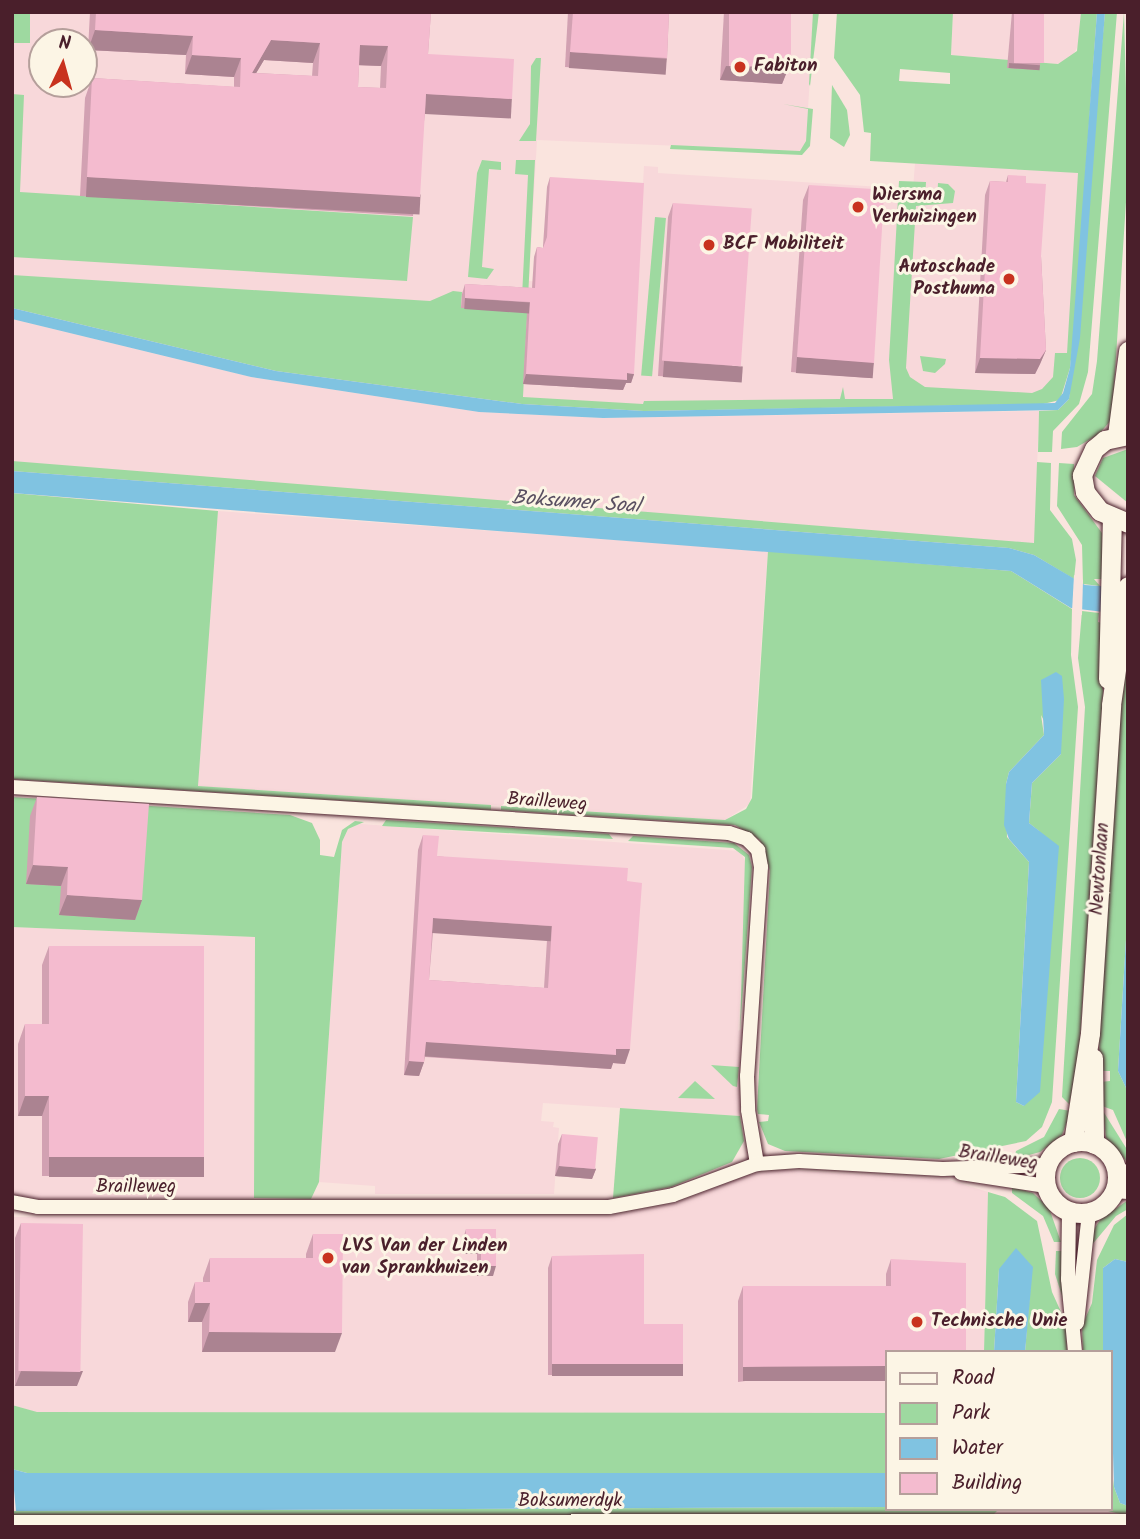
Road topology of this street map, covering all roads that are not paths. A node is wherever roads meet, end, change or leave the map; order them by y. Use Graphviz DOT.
graph roads {
  1 [pos="1128,351"];
  2 [pos="1123,435"];
  3 [pos="1120,521"];
  4 [pos="1120,583"];
  5 [pos="12,787"];
  6 [pos="1090,1032"];
  7 [pos="1073,1142"];
  8 [pos="1094,1144"];
  9 [pos="757,1164"];
  10 [pos="1047,1165"];
  11 [pos="943,1169"];
  12 [pos="1122,1171"];
  13 [pos="1046,1186"];
  14 [pos="1121,1192"];
  15 [pos="12,1202"];
  16 [pos="1069,1211"];
  17 [pos="1089,1212"];
  18 [pos="1074,1345"];
  19 [pos="1088,1515"];
  20 [pos="1128,1521"];
  21 [pos="12,1522"];
  1 -- 2 [label="street"];
  2 -- 3 [label="street"];
  3 -- 4 [label="street, Newtonlaan"];
  4 -- 6 [label="street, Newtonlaan"];
  5 -- 9 [label="street, Brailleweg"];
  6 -- 7 [label="street, Newtonlaan"];
  6 -- 8 [label="street, Newtonlaan"];
  7 -- 8 [label="street"];
  7 -- 10 [label="street"];
  8 -- 12 [label="street"];
  9 -- 11 [label="street, Brailleweg"];
  9 -- 15 [label="street, Brailleweg"];
  10 -- 11 [label="street, Brailleweg"];
  10 -- 13 [label="street"];
  11 -- 13 [label="street, Brailleweg"];
  12 -- 14 [label="street"];
  13 -- 16 [label="street"];
  14 -- 17 [label="street"];
  16 -- 17 [label="street"];
  16 -- 18 [label="street"];
  17 -- 18 [label="street"];
  19 -- 20 [label="street, Boksumerdyk"];
  19 -- 21 [label="street, Boksumerdyk"];
}
